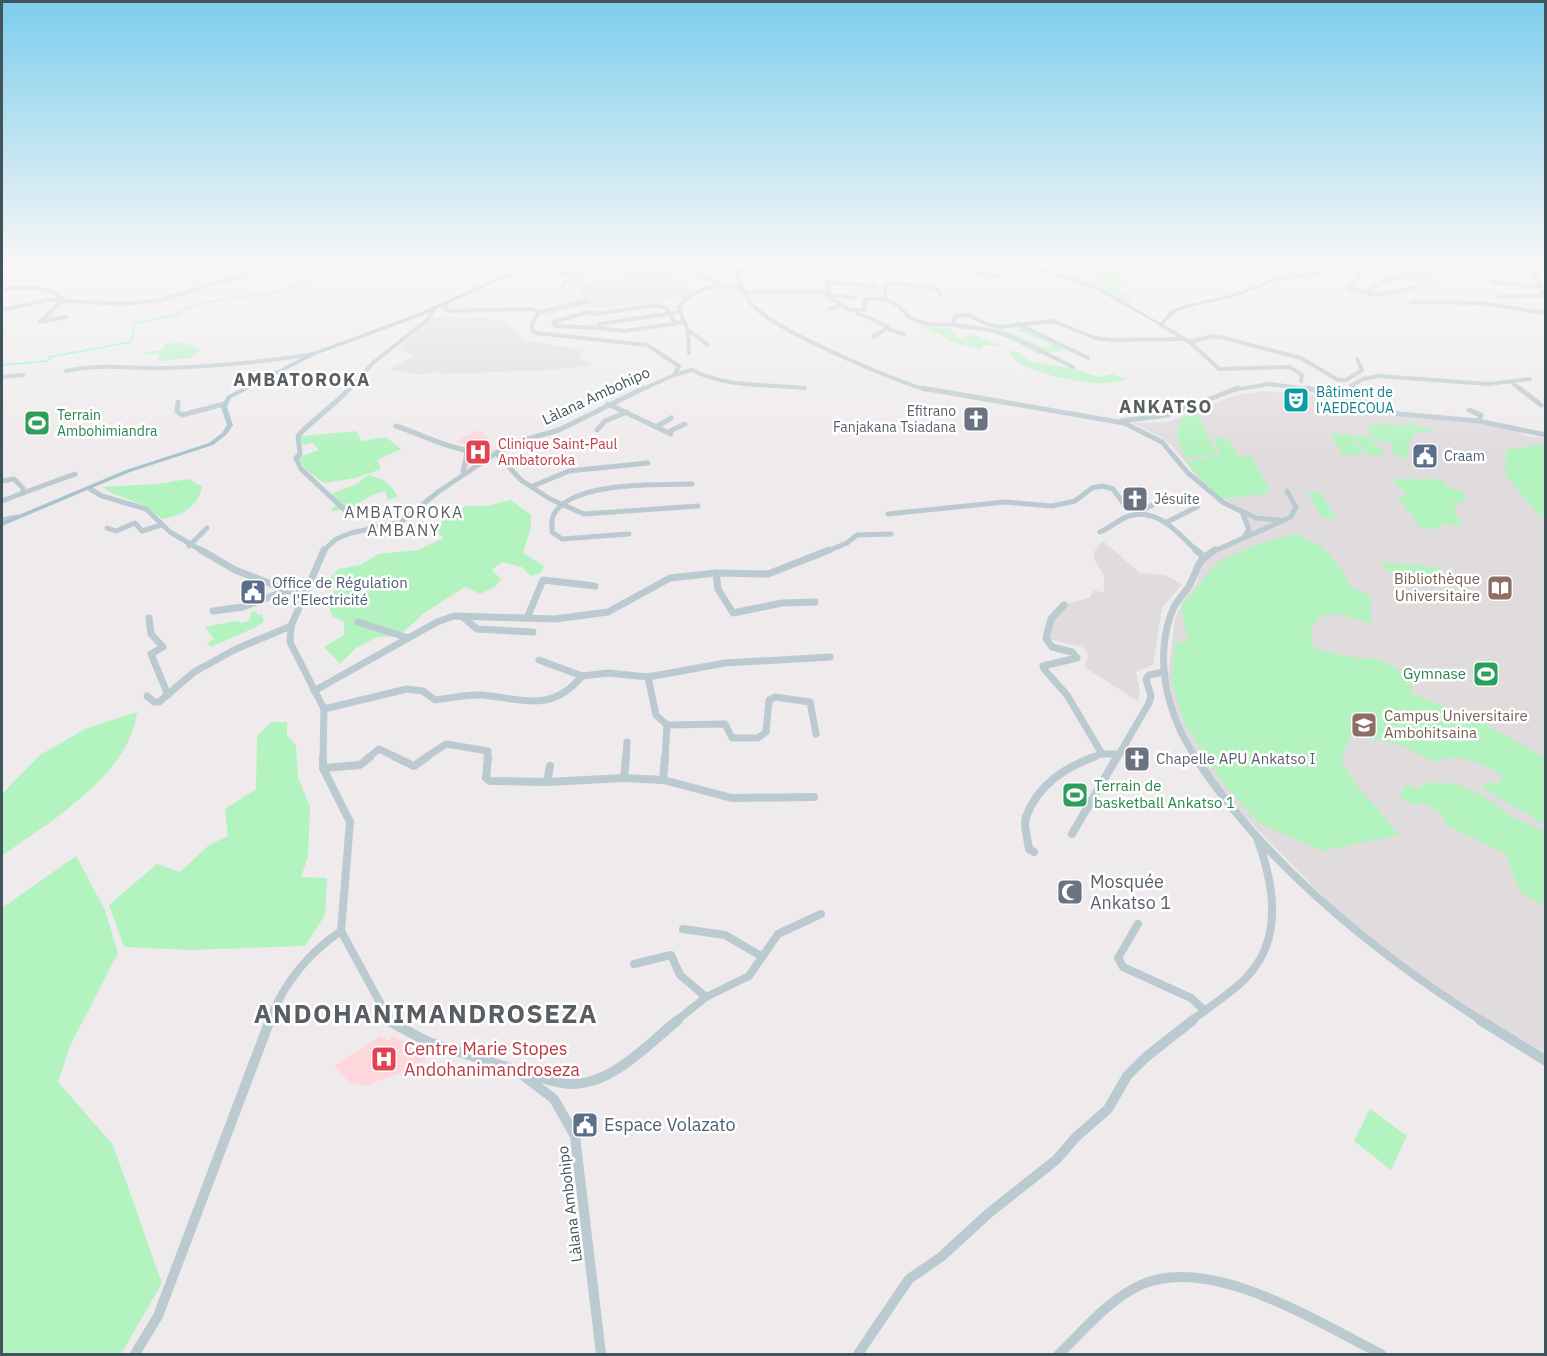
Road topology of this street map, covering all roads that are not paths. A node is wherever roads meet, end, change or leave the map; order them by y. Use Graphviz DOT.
graph roads {
  1 [pos="391,325"];
  2 [pos="419,325"];
  3 [pos="532,325"];
  4 [pos="559,325"];
  5 [pos="603,325"];
  6 [pos="638,325"];
  7 [pos="662,325"];
  8 [pos="686,325"];
  9 [pos="774,325"];
  10 [pos="780,325"];
  11 [pos="881,325"];
  12 [pos="953,325"];
  13 [pos="988,325"];
  14 [pos="1013,325"];
  15 [pos="1021,325"];
  16 [pos="1064,325"];
  17 [pos="1165,325"];
  18 [pos="1165,325"];
  19 [pos="599,326"];
  20 [pos="640,329"];
  21 [pos="889,329"];
  22 [pos="688,330"];
  23 [pos="1174,333"];
  24 [pos="905,335"];
  25 [pos="873,337"];
  26 [pos="1182,339"];
  27 [pos="1167,340"];
  28 [pos="1190,342"];
  29 [pos="708,345"];
  30 [pos="689,353"];
  31 [pos="313,354"];
  32 [pos="1089,357"];
  33 [pos="1357,359"];
  34 [pos="1074,367"];
  35 [pos="66,371"];
  36 [pos="23,375"];
  37 [pos="674,375"];
  38 [pos="2,377"];
  39 [pos="1530,379"];
  40 [pos="1301,381"];
  41 [pos="1511,382"];
  42 [pos="805,388"];
  43 [pos="178,402"];
  44 [pos="1367,403"];
  45 [pos="224,404"];
  46 [pos="608,404"];
  47 [pos="1541,405"];
  48 [pos="1469,410"];
  49 [pos="627,412"];
  50 [pos="671,418"];
  51 [pos="1118,421"];
  52 [pos="1478,421"];
  53 [pos="1110,422"];
  54 [pos="685,424"];
  55 [pos="1130,425"];
  56 [pos="396,426"];
  57 [pos="656,427"];
  58 [pos="597,430"];
  59 [pos="1545,435"];
  60 [pos="496,453"];
  61 [pos="648,463"];
  62 [pos="466,473"];
  63 [pos="75,474"];
  64 [pos="2,481"];
  65 [pos="692,484"];
  66 [pos="533,486"];
  67 [pos="90,489"];
  68 [pos="1287,491"];
  69 [pos="23,493"];
  70 [pos="1168,497"];
  71 [pos="2,501"];
  72 [pos="562,505"];
  73 [pos="698,506"];
  74 [pos="1197,507"];
  75 [pos="1139,512"];
  76 [pos="888,514"];
  77 [pos="1243,514"];
  78 [pos="350,515"];
  79 [pos="1149,516"];
  80 [pos="1284,520"];
  81 [pos="2,522"];
  82 [pos="1165,523"];
  83 [pos="162,525"];
  84 [pos="107,528"];
  85 [pos="207,528"];
  86 [pos="1100,532"];
  87 [pos="629,534"];
  88 [pos="891,534"];
  89 [pos="1243,537"];
  90 [pos="189,546"];
  91 [pos="1205,558"];
  92 [pos="716,573"];
  93 [pos="595,586"];
  94 [pos="288,590"];
  95 [pos="303,596"];
  96 [pos="815,602"];
  97 [pos="1064,605"];
  98 [pos="213,611"];
  99 [pos="463,617"];
  100 [pos="149,618"];
  101 [pos="527,618"];
  102 [pos="358,622"];
  103 [pos="291,626"];
  104 [pos="533,632"];
  105 [pos="408,638"];
  106 [pos="830,657"];
  107 [pos="539,660"];
  108 [pos="1164,672"];
  109 [pos="582,676"];
  110 [pos="648,677"];
  111 [pos="315,691"];
  112 [pos="168,695"];
  113 [pos="147,696"];
  114 [pos="324,709"];
  115 [pos="667,725"];
  116 [pos="816,734"];
  117 [pos="627,742"];
  118 [pos="1102,754"];
  119 [pos="1118,754"];
  120 [pos="550,766"];
  121 [pos="323,768"];
  122 [pos="624,778"];
  123 [pos="663,780"];
  124 [pos="547,782"];
  125 [pos="814,797"];
  126 [pos="1255,833"];
  127 [pos="1072,834"];
  128 [pos="1034,852"];
  129 [pos="1286,865"];
  130 [pos="1269,868"];
  131 [pos="821,914"];
  132 [pos="1138,924"];
  133 [pos="683,929"];
  134 [pos="341,931"];
  135 [pos="761,956"];
  136 [pos="634,964"];
  137 [pos="706,998"];
  138 [pos="1205,1011"];
  139 [pos="1545,1061"];
  140 [pos="516,1070"];
  141 [pos="135,1354"];
  142 [pos="601,1354"];
  143 [pos="858,1354"];
  144 [pos="1059,1354"];
  145 [pos="1381,1354"];
  1 -- 31 [label="main road"];
  2 -- 78 [label="street"];
  3 -- 37 [label="street, Làlana Ambohipo"];
  4 -- 19 [label="street"];
  5 -- 19 [label="street"];
  6 -- 20 [label="street"];
  7 -- 20 [label="street"];
  8 -- 22 [label="street"];
  9 -- 53 [label="street"];
  10 -- 51 [label="street"];
  11 -- 21 [label="street"];
  12 -- 34 [label="street"];
  13 -- 14 [label="street"];
  15 -- 32 [label="street"];
  16 -- 27 [label="street"];
  17 -- 23 [label="street"];
  18 -- 26 [label="street"];
  19 -- 20 [label="street"];
  21 -- 24 [label="street"];
  21 -- 25 [label="street"];
  22 -- 29 [label="street"];
  22 -- 30 [label="street"];
  23 -- 26 [label="street"];
  23 -- 27 [label="street"];
  26 -- 27 [label="street"];
  26 -- 28 [label="street"];
  28 -- 33 [label="street"];
  28 -- 40 [label="street"];
  31 -- 35 [label="street"];
  31 -- 45 [label="main road"];
  36 -- 38 [label="street"];
  37 -- 42 [label="street"];
  37 -- 46 [label="street, Làlana Ambohipo"];
  39 -- 41 [label="street"];
  41 -- 44 [label="street"];
  41 -- 47 [label="street"];
  43 -- 45 [label="street"];
  44 -- 51 [label="street"];
  44 -- 52 [label="street"];
  45 -- 67 [label="main road"];
  46 -- 49 [label="street"];
  46 -- 60 [label="street, Làlana Ambohipo"];
  48 -- 52 [label="street"];
  49 -- 57 [label="street"];
  49 -- 58 [label="street"];
  50 -- 57 [label="street"];
  51 -- 53 [label="street"];
  51 -- 55 [label="street"];
  52 -- 59 [label="street"];
  53 -- 55 [label="street"];
  54 -- 57 [label="street"];
  55 -- 77 [label="street"];
  56 -- 62 [label="street"];
  60 -- 62 [label="street, Làlana Ambohipo"];
  60 -- 66 [label="street"];
  61 -- 66 [label="street"];
  62 -- 95 [label="street, Làlana Ambohipo"];
  63 -- 69 [label="street"];
  64 -- 69 [label="street"];
  65 -- 72 [label="street"];
  66 -- 72 [label="street"];
  67 -- 81 [label="main road"];
  67 -- 83 [label="street"];
  68 -- 80 [label="street"];
  69 -- 71 [label="street"];
  70 -- 75 [label="street"];
  72 -- 73 [label="street"];
  72 -- 87 [label="street"];
  74 -- 82 [label="street"];
  75 -- 76 [label="street"];
  75 -- 79 [label="street"];
  77 -- 80 [label="street"];
  77 -- 89 [label="street"];
  79 -- 82 [label="street"];
  79 -- 86 [label="street"];
  80 -- 89 [label="street"];
  82 -- 91 [label="street"];
  83 -- 84 [label="street"];
  83 -- 90 [label="street"];
  85 -- 90 [label="street"];
  88 -- 92 [label="street"];
  89 -- 91 [label="street"];
  90 -- 94 [label="street"];
  91 -- 108 [label="street"];
  92 -- 96 [label="street"];
  92 -- 101 [label="street"];
  93 -- 101 [label="street"];
  94 -- 95 [label="street"];
  94 -- 98 [label="street"];
  95 -- 103 [label="street, Làlana Ambohipo"];
  97 -- 118 [label="street"];
  99 -- 101 [label="street"];
  99 -- 104 [label="street"];
  99 -- 105 [label="street"];
  100 -- 112 [label="street"];
  102 -- 105 [label="street"];
  103 -- 111 [label="street"];
  103 -- 112 [label="street"];
  105 -- 111 [label="street"];
  106 -- 110 [label="street"];
  107 -- 109 [label="street"];
  108 -- 119 [label="street"];
  108 -- 126 [label="street"];
  109 -- 110 [label="street"];
  109 -- 114 [label="street"];
  110 -- 115 [label="street"];
  111 -- 114 [label="street"];
  112 -- 113 [label="street"];
  114 -- 121 [label="street"];
  115 -- 116 [label="street"];
  115 -- 123 [label="street"];
  117 -- 122 [label="street"];
  118 -- 119 [label="street"];
  118 -- 128 [label="street"];
  119 -- 127 [label="street"];
  120 -- 124 [label="street"];
  121 -- 124 [label="street"];
  121 -- 134 [label="street"];
  122 -- 123 [label="street"];
  122 -- 124 [label="street"];
  123 -- 125 [label="street"];
  126 -- 129 [label="street"];
  126 -- 130 [label="street"];
  129 -- 130 [label="street"];
  129 -- 139 [label="street"];
  130 -- 138 [label="street"];
  131 -- 135 [label="street"];
  132 -- 138 [label="street"];
  133 -- 135 [label="street"];
  134 -- 140 [label="street, Làlana Ambohipo"];
  134 -- 141 [label="street"];
  135 -- 137 [label="street"];
  136 -- 137 [label="street"];
  137 -- 140 [label="street"];
  138 -- 143 [label="street"];
  140 -- 142 [label="street, Làlana Ambohipo"];
  144 -- 145 [label="street"];
}
